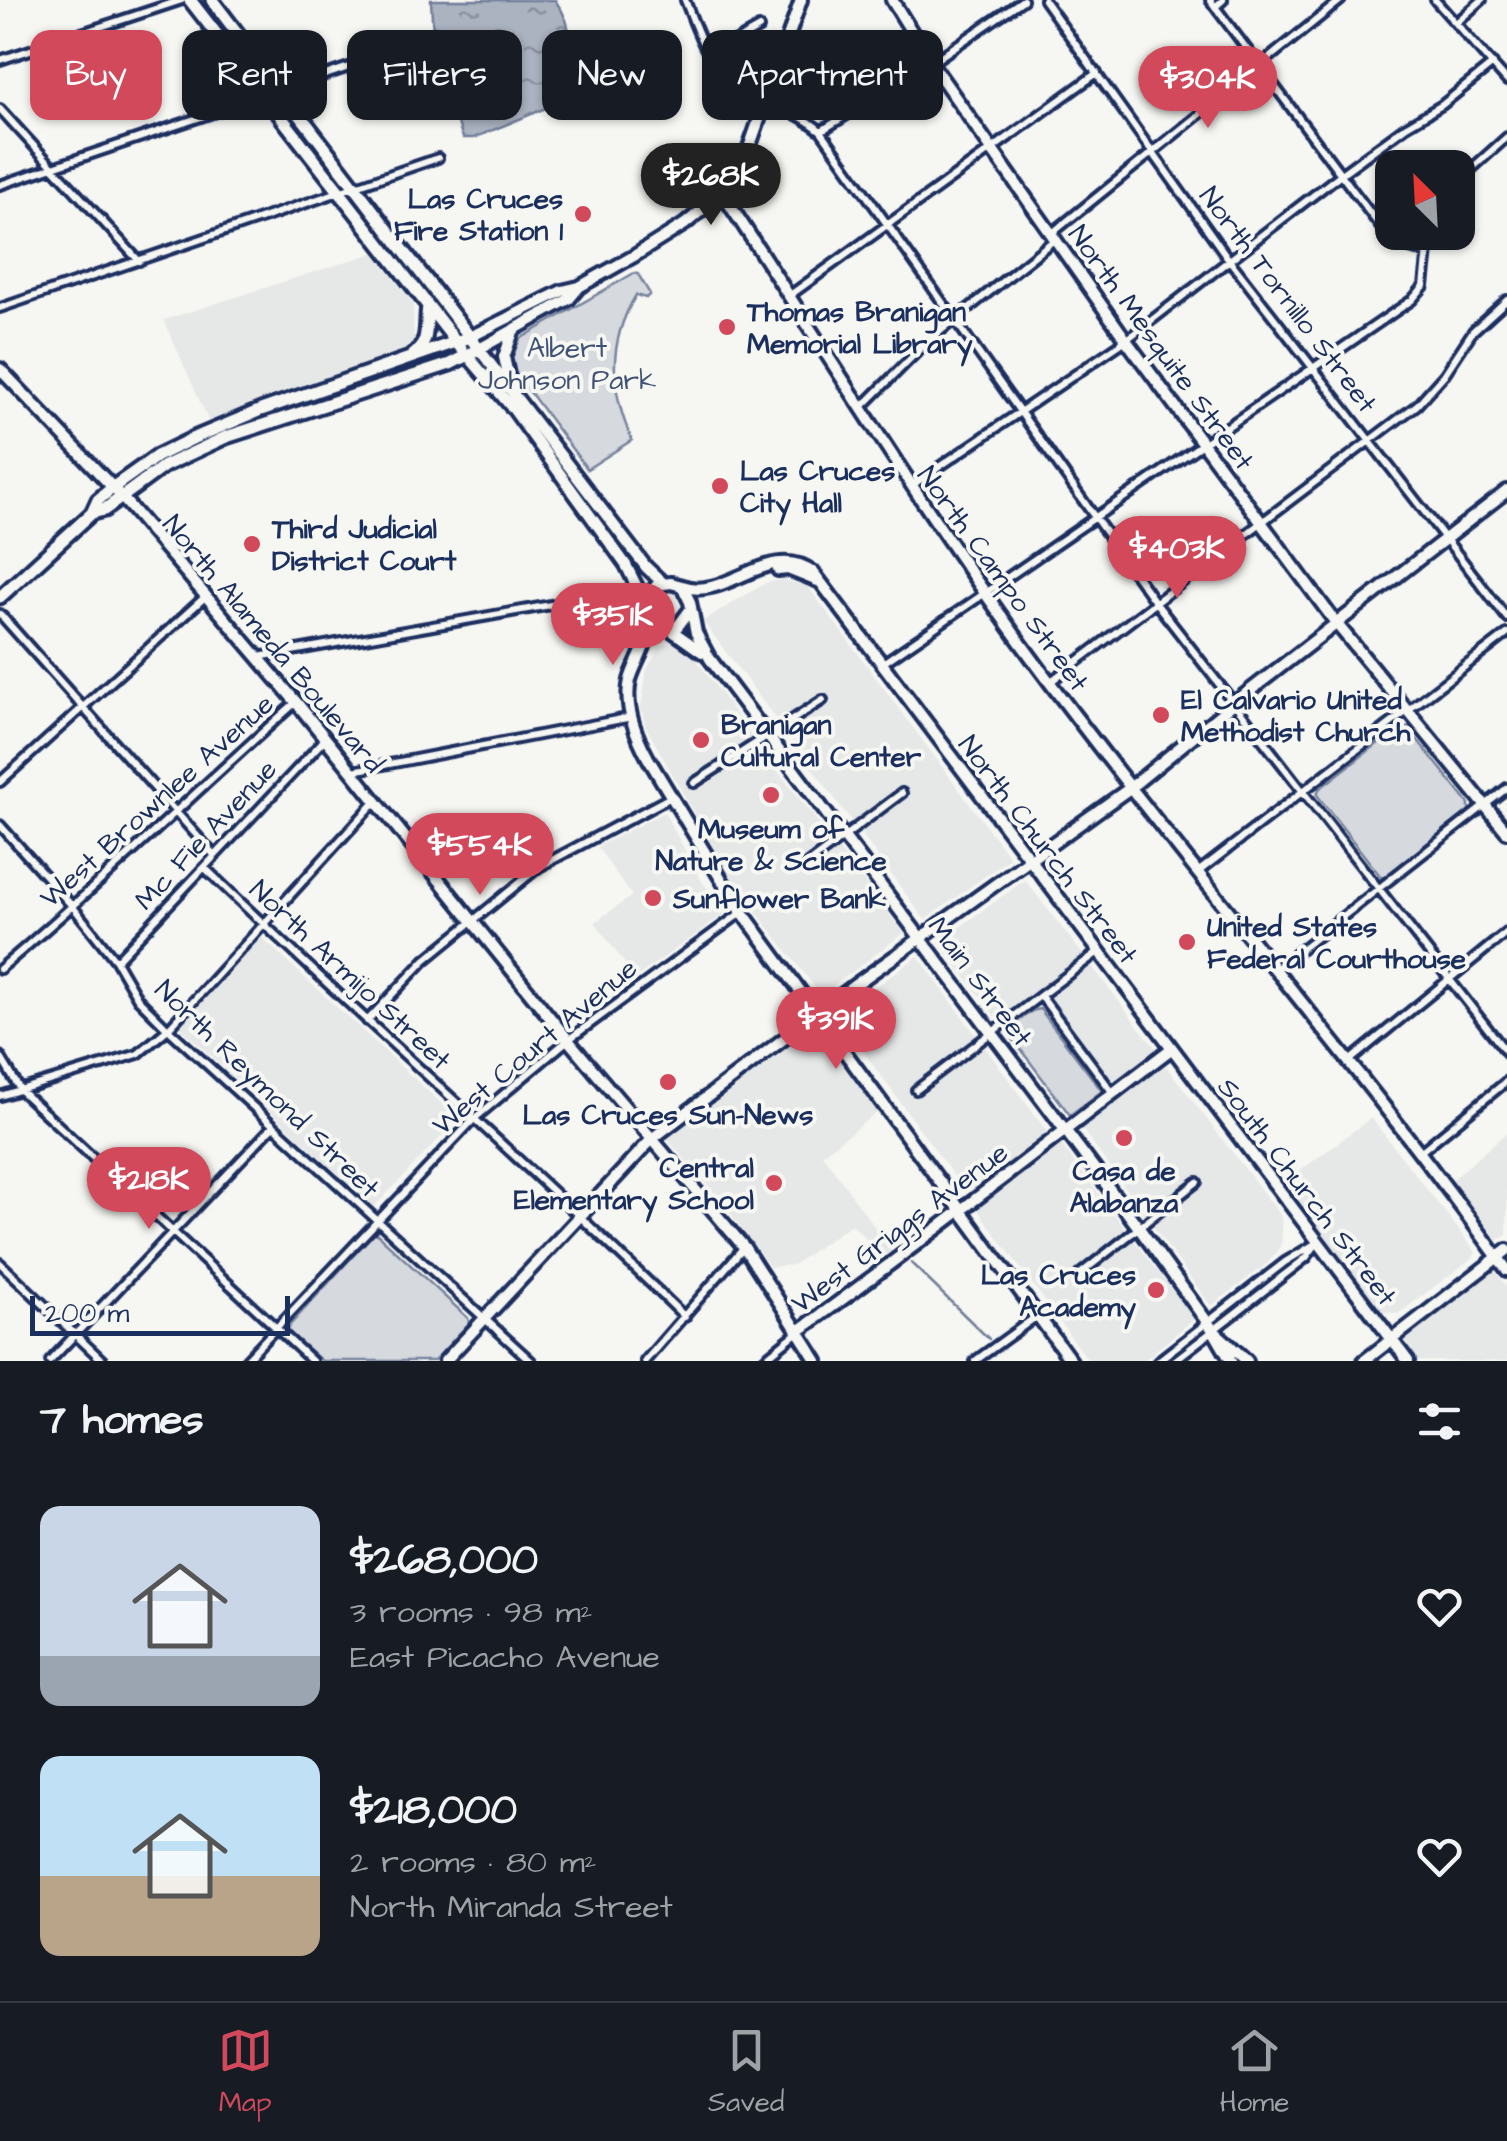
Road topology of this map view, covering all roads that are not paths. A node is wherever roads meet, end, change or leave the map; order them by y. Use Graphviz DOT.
graph roads {
  1 [pos="182,0"];
  2 [pos="190,0"];
  3 [pos="212,0"];
  4 [pos="685,0"];
  5 [pos="801,0"];
  6 [pos="892,0"];
  7 [pos="1023,0"];
  8 [pos="1044,0"];
  9 [pos="1223,0"];
  10 [pos="1341,0"];
  11 [pos="1435,0"];
  12 [pos="1482,0"];
  13 [pos="1212,4"];
  14 [pos="1456,23"];
  15 [pos="759,28"];
  16 [pos="216,30"];
  17 [pos="231,30"];
  18 [pos="756,30"];
  19 [pos="791,30"];
  20 [pos="911,30"];
  21 [pos="702,38"];
  22 [pos="943,55"];
  23 [pos="0,60"];
  24 [pos="1493,64"];
  25 [pos="1260,68"];
  26 [pos="1097,74"];
  27 [pos="943,79"];
  28 [pos="1507,81"];
  29 [pos="0,109"];
  30 [pos="191,120"];
  31 [pos="293,120"];
  32 [pos="760,120"];
  33 [pos="807,120"];
  34 [pos="839,120"];
  35 [pos="821,131"];
  36 [pos="1507,137"];
  37 [pos="993,148"];
  38 [pos="1150,153"];
  39 [pos="438,158"];
  40 [pos="54,166"];
  41 [pos="1475,166"];
  42 [pos="1340,174"];
  43 [pos="0,186"];
  44 [pos="346,188"];
  45 [pos="722,193"];
  46 [pos="888,225"];
  47 [pos="1053,236"];
  48 [pos="1428,252"];
  49 [pos="139,261"];
  50 [pos="1230,261"];
  51 [pos="580,287"];
  52 [pos="789,296"];
  53 [pos="1507,300"];
  54 [pos="428,306"];
  55 [pos="0,308"];
  56 [pos="954,319"];
  57 [pos="514,328"];
  58 [pos="464,340"];
  59 [pos="1126,340"];
  60 [pos="473,352"];
  61 [pos="400,364"];
  62 [pos="0,368"];
  63 [pos="1312,368"];
  64 [pos="512,390"];
  65 [pos="860,410"];
  66 [pos="1021,412"];
  67 [pos="1368,442"];
  68 [pos="1204,444"];
  69 [pos="910,486"];
  70 [pos="1507,491"];
  71 [pos="116,492"];
  72 [pos="1096,518"];
  73 [pos="1262,523"];
  74 [pos="1444,540"];
  75 [pos="818,581"];
  76 [pos="664,583"];
  77 [pos="682,586"];
  78 [pos="984,594"];
  79 [pos="0,596"];
  80 [pos="205,597"];
  81 [pos="596,597"];
  82 [pos="1155,602"];
  83 [pos="644,606"];
  84 [pos="690,608"];
  85 [pos="0,614"];
  86 [pos="1507,618"];
  87 [pos="1336,623"];
  88 [pos="666,628"];
  89 [pos="1507,634"];
  90 [pos="258,656"];
  91 [pos="710,659"];
  92 [pos="882,663"];
  93 [pos="1050,682"];
  94 [pos="822,700"];
  95 [pos="296,702"];
  96 [pos="1234,702"];
  97 [pos="82,706"];
  98 [pos="1407,712"];
  99 [pos="633,717"];
  100 [pos="768,737"];
  101 [pos="326,738"];
  102 [pos="353,772"];
  103 [pos="0,782"];
  104 [pos="694,783"];
  105 [pos="1130,788"];
  106 [pos="1507,788"];
  107 [pos="1303,791"];
  108 [pos="902,793"];
  109 [pos="671,797"];
  110 [pos="377,800"];
  111 [pos="1485,804"];
  112 [pos="175,810"];
  113 [pos="0,825"];
  114 [pos="1507,832"];
  115 [pos="844,837"];
  116 [pos="215,856"];
  117 [pos="1029,860"];
  118 [pos="802,868"];
  119 [pos="206,869"];
  120 [pos="1198,872"];
  121 [pos="1380,888"];
  122 [pos="73,907"];
  123 [pos="742,912"];
  124 [pos="473,921"];
  125 [pos="262,923"];
  126 [pos="1507,932"];
  127 [pos="920,938"];
  128 [pos="1099,951"];
  129 [pos="116,961"];
  130 [pos="0,969"];
  131 [pos="1276,969"];
  132 [pos="1449,979"];
  133 [pos="1041,996"];
  134 [pos="818,1014"];
  135 [pos="367,1021"];
  136 [pos="168,1029"];
  137 [pos="992,1033"];
  138 [pos="568,1040"];
  139 [pos="1171,1050"];
  140 [pos="1507,1053"];
  141 [pos="0,1056"];
  142 [pos="1347,1062"];
  143 [pos="1507,1082"];
  144 [pos="21,1090"];
  145 [pos="916,1090"];
  146 [pos="1113,1093"];
  147 [pos="0,1096"];
  148 [pos="474,1118"];
  149 [pos="273,1126"];
  150 [pos="1064,1130"];
  151 [pos="653,1138"];
  152 [pos="1418,1154"];
  153 [pos="1197,1182"];
  154 [pos="960,1208"];
  155 [pos="582,1216"];
  156 [pos="376,1221"];
  157 [pos="1138,1228"];
  158 [pos="174,1232"];
  159 [pos="1318,1242"];
  160 [pos="744,1247"];
  161 [pos="1502,1254"];
  162 [pos="0,1263"];
  163 [pos="1507,1270"];
  164 [pos="1080,1274"];
  165 [pos="1038,1315"];
  166 [pos="685,1316"];
  167 [pos="484,1319"];
  168 [pos="276,1326"];
  169 [pos="1211,1327"];
  170 [pos="800,1330"];
  171 [pos="74,1334"];
  172 [pos="1392,1338"];
  173 [pos="50,1361"];
  174 [pos="104,1361"];
  175 [pos="245,1361"];
  176 [pos="312,1361"];
  177 [pos="446,1361"];
  178 [pos="530,1361"];
  179 [pos="645,1361"];
  180 [pos="762,1361"];
  181 [pos="818,1361"];
  182 [pos="976,1361"];
  183 [pos="1071,1361"];
  184 [pos="1158,1361"];
  185 [pos="1174,1361"];
  186 [pos="1231,1361"];
  187 [pos="1247,1361"];
  188 [pos="1364,1361"];
  189 [pos="1408,1361"];
  1 -- 23 [label="street"];
  2 -- 16 [label="main road"];
  3 -- 17 [label="main road"];
  4 -- 21 [label="street"];
  5 -- 19 [label="street"];
  6 -- 20 [label="street, North Mesquite Street"];
  7 -- 22 [label="street"];
  8 -- 26 [label="street, North Tornillo Street"];
  9 -- 13 [label="street"];
  10 -- 25 [label="street"];
  11 -- 14 [label="street"];
  12 -- 14 [label="street"];
  13 -- 25 [label="street"];
  14 -- 24 [label="street"];
  15 -- 18 [label="street"];
  24 -- 28 [label="street"];
  24 -- 42 [label="street"];
  25 -- 38 [label="street"];
  25 -- 42 [label="street"];
  26 -- 37 [label="street"];
  26 -- 38 [label="street, North Tornillo Street"];
  27 -- 37 [label="street, North Mesquite Street"];
  29 -- 40 [label="street"];
  30 -- 40 [label="street"];
  31 -- 44 [label="main road"];
  32 -- 45 [label="street"];
  33 -- 35 [label="street"];
  34 -- 35 [label="street"];
  35 -- 46 [label="street"];
  36 -- 41 [label="street"];
  37 -- 46 [label="street"];
  37 -- 47 [label="street, North Mesquite Street"];
  38 -- 47 [label="street"];
  38 -- 50 [label="street, North Tornillo Street"];
  39 -- 44 [label="street"];
  40 -- 43 [label="street"];
  40 -- 49 [label="street"];
  42 -- 48 [label="street"];
  42 -- 50 [label="street"];
  44 -- 49 [label="street"];
  44 -- 54 [label="main road"];
  44 -- 58 [label="main road"];
  45 -- 51 [label="street"];
  45 -- 52 [label="street, North Campo Street"];
  46 -- 52 [label="street"];
  46 -- 56 [label="street"];
  47 -- 56 [label="street"];
  47 -- 59 [label="street, North Mesquite Street"];
  48 -- 63 [label="street"];
  49 -- 55 [label="street"];
  50 -- 59 [label="street"];
  50 -- 63 [label="street, North Tornillo Street"];
  51 -- 57 [label="street"];
  51 -- 58 [label="street"];
  52 -- 65 [label="street, North Campo Street"];
  53 -- 67 [label="street"];
  54 -- 58 [label="main road"];
  54 -- 61 [label="main road"];
  56 -- 65 [label="street"];
  56 -- 66 [label="street"];
  57 -- 60 [label="street"];
  57 -- 64 [label="street"];
  58 -- 60 [label="main road"];
  58 -- 61 [label="main road"];
  59 -- 66 [label="street"];
  59 -- 68 [label="street, North Mesquite Street"];
  60 -- 64 [label="street"];
  60 -- 71 [label="main road"];
  60 -- 83 [label="street"];
  61 -- 71 [label="main road"];
  62 -- 71 [label="street, North Alameda Boulevard"];
  63 -- 67 [label="street, North Tornillo Street"];
  63 -- 68 [label="street"];
  64 -- 76 [label="street"];
  65 -- 69 [label="street, North Campo Street"];
  66 -- 69 [label="street"];
  66 -- 72 [label="street"];
  67 -- 73 [label="street"];
  67 -- 74 [label="street, North Tornillo Street"];
  68 -- 72 [label="street"];
  68 -- 73 [label="street, North Mesquite Street"];
  69 -- 78 [label="street, North Campo Street"];
  70 -- 74 [label="street"];
  71 -- 79 [label="main road"];
  71 -- 80 [label="street, North Alameda Boulevard"];
  72 -- 78 [label="street"];
  72 -- 82 [label="street"];
  73 -- 82 [label="street"];
  73 -- 87 [label="street, North Mesquite Street"];
  74 -- 86 [label="street, North Tornillo Street"];
  74 -- 87 [label="street"];
  75 -- 77 [label="street"];
  75 -- 84 [label="street"];
  75 -- 92 [label="street, North Church Street"];
  76 -- 77 [label="street"];
  76 -- 83 [label="street"];
  77 -- 84 [label="street"];
  78 -- 92 [label="street"];
  78 -- 93 [label="street, North Campo Street"];
  80 -- 90 [label="street, North Alameda Boulevard"];
  80 -- 97 [label="street"];
  81 -- 90 [label="street"];
  82 -- 93 [label="street"];
  82 -- 96 [label="street"];
  83 -- 88 [label="street"];
  83 -- 99 [label="street"];
  84 -- 88 [label="street"];
  84 -- 91 [label="street, Main Street"];
  85 -- 97 [label="street"];
  87 -- 96 [label="street"];
  87 -- 98 [label="street, North Mesquite Street"];
  88 -- 91 [label="street, Main Street"];
  88 -- 99 [label="street"];
  89 -- 98 [label="street"];
  90 -- 95 [label="street, North Alameda Boulevard"];
  91 -- 100 [label="street, Main Street"];
  92 -- 117 [label="street, North Church Street"];
  93 -- 105 [label="street, North Campo Street"];
  94 -- 100 [label="street"];
  95 -- 101 [label="street, North Alameda Boulevard"];
  95 -- 112 [label="street, West Brownlee Avenue"];
  96 -- 105 [label="street"];
  96 -- 107 [label="street"];
  97 -- 103 [label="street"];
  97 -- 112 [label="street"];
  98 -- 107 [label="street"];
  98 -- 111 [label="street, North Mesquite Street"];
  99 -- 102 [label="street"];
  99 -- 109 [label="street"];
  100 -- 104 [label="street"];
  100 -- 115 [label="street, Main Street"];
  101 -- 102 [label="street, North Alameda Boulevard"];
  101 -- 116 [label="street, Mc Fie Avenue"];
  102 -- 110 [label="street, North Alameda Boulevard"];
  105 -- 117 [label="street"];
  105 -- 120 [label="street, North Campo Street"];
  106 -- 111 [label="street"];
  107 -- 120 [label="street"];
  107 -- 121 [label="street"];
  108 -- 115 [label="street"];
  109 -- 123 [label="street"];
  109 -- 124 [label="street"];
  110 -- 124 [label="street, North Alameda Boulevard"];
  110 -- 125 [label="street"];
  111 -- 114 [label="street, North Mesquite Street"];
  111 -- 121 [label="street"];
  112 -- 116 [label="street"];
  112 -- 122 [label="street, West Brownlee Avenue"];
  113 -- 122 [label="street, North Reymond Street"];
  115 -- 118 [label="street"];
  115 -- 127 [label="street, Main Street"];
  116 -- 119 [label="street, Mc Fie Avenue"];
  117 -- 127 [label="street"];
  117 -- 128 [label="street, North Church Street"];
  119 -- 125 [label="street, North Armijo Street"];
  119 -- 129 [label="street, Mc Fie Avenue"];
  120 -- 131 [label="street, North Campo Street"];
  121 -- 131 [label="street"];
  121 -- 132 [label="street"];
  122 -- 129 [label="street, North Reymond Street"];
  122 -- 130 [label="street, West Brownlee Avenue"];
  123 -- 134 [label="street"];
  123 -- 138 [label="street, West Court Avenue"];
  124 -- 135 [label="street"];
  124 -- 138 [label="street, North Alameda Boulevard"];
  125 -- 135 [label="street, North Armijo Street"];
  125 -- 136 [label="street"];
  126 -- 132 [label="street"];
  127 -- 134 [label="street"];
  127 -- 137 [label="street, Main Street"];
  128 -- 133 [label="street"];
  128 -- 139 [label="street, North Church Street"];
  129 -- 136 [label="street, North Reymond Street"];
  131 -- 142 [label="street, North Campo Street"];
  132 -- 140 [label="street"];
  132 -- 142 [label="street"];
  133 -- 137 [label="street"];
  133 -- 146 [label="street"];
  134 -- 151 [label="street"];
  134 -- 154 [label="street"];
  135 -- 148 [label="street, North Armijo Street"];
  136 -- 144 [label="street"];
  136 -- 149 [label="street, North Reymond Street"];
  137 -- 145 [label="street"];
  137 -- 150 [label="street, Main Street"];
  138 -- 148 [label="street, West Court Avenue"];
  138 -- 151 [label="street, North Alameda Boulevard"];
  139 -- 146 [label="street, West Griggs Avenue"];
  139 -- 159 [label="street, South Church Street"];
  141 -- 144 [label="street"];
  142 -- 152 [label="street, North Campo Street"];
  143 -- 152 [label="street"];
  144 -- 147 [label="street"];
  144 -- 158 [label="street"];
  146 -- 150 [label="street, West Griggs Avenue"];
  148 -- 155 [label="street, North Armijo Street"];
  148 -- 156 [label="street, West Court Avenue"];
  149 -- 156 [label="street, North Reymond Street"];
  149 -- 158 [label="street"];
  150 -- 154 [label="street, West Griggs Avenue"];
  150 -- 157 [label="street, Main Street"];
  151 -- 155 [label="street"];
  151 -- 160 [label="street, North Alameda Boulevard"];
  152 -- 161 [label="street, North Campo Street"];
  153 -- 157 [label="street"];
  154 -- 165 [label="street"];
  154 -- 170 [label="street, West Griggs Avenue"];
  155 -- 166 [label="street, North Armijo Street"];
  155 -- 167 [label="street"];
  156 -- 167 [label="street, North Reymond Street"];
  156 -- 168 [label="street, West Court Avenue"];
  157 -- 164 [label="street"];
  157 -- 169 [label="street, Main Street"];
  158 -- 168 [label="street"];
  158 -- 171 [label="street"];
  159 -- 169 [label="street"];
  159 -- 172 [label="street, South Church Street"];
  160 -- 166 [label="street"];
  160 -- 170 [label="street, North Alameda Boulevard"];
  161 -- 163 [label="street, North Campo Street"];
  161 -- 172 [label="street"];
  162 -- 171 [label="street"];
  165 -- 182 [label="street"];
  165 -- 183 [label="street"];
  166 -- 179 [label="street"];
  167 -- 177 [label="street"];
  167 -- 178 [label="street, North Reymond Street"];
  168 -- 175 [label="street, West Court Avenue"];
  168 -- 176 [label="street"];
  169 -- 184 [label="street"];
  169 -- 185 [label="street"];
  169 -- 186 [label="street"];
  169 -- 187 [label="street"];
  170 -- 180 [label="street, West Griggs Avenue"];
  170 -- 181 [label="street, North Alameda Boulevard"];
  171 -- 173 [label="street"];
  171 -- 174 [label="street"];
  172 -- 188 [label="street"];
  172 -- 189 [label="street, South Church Street"];
}
